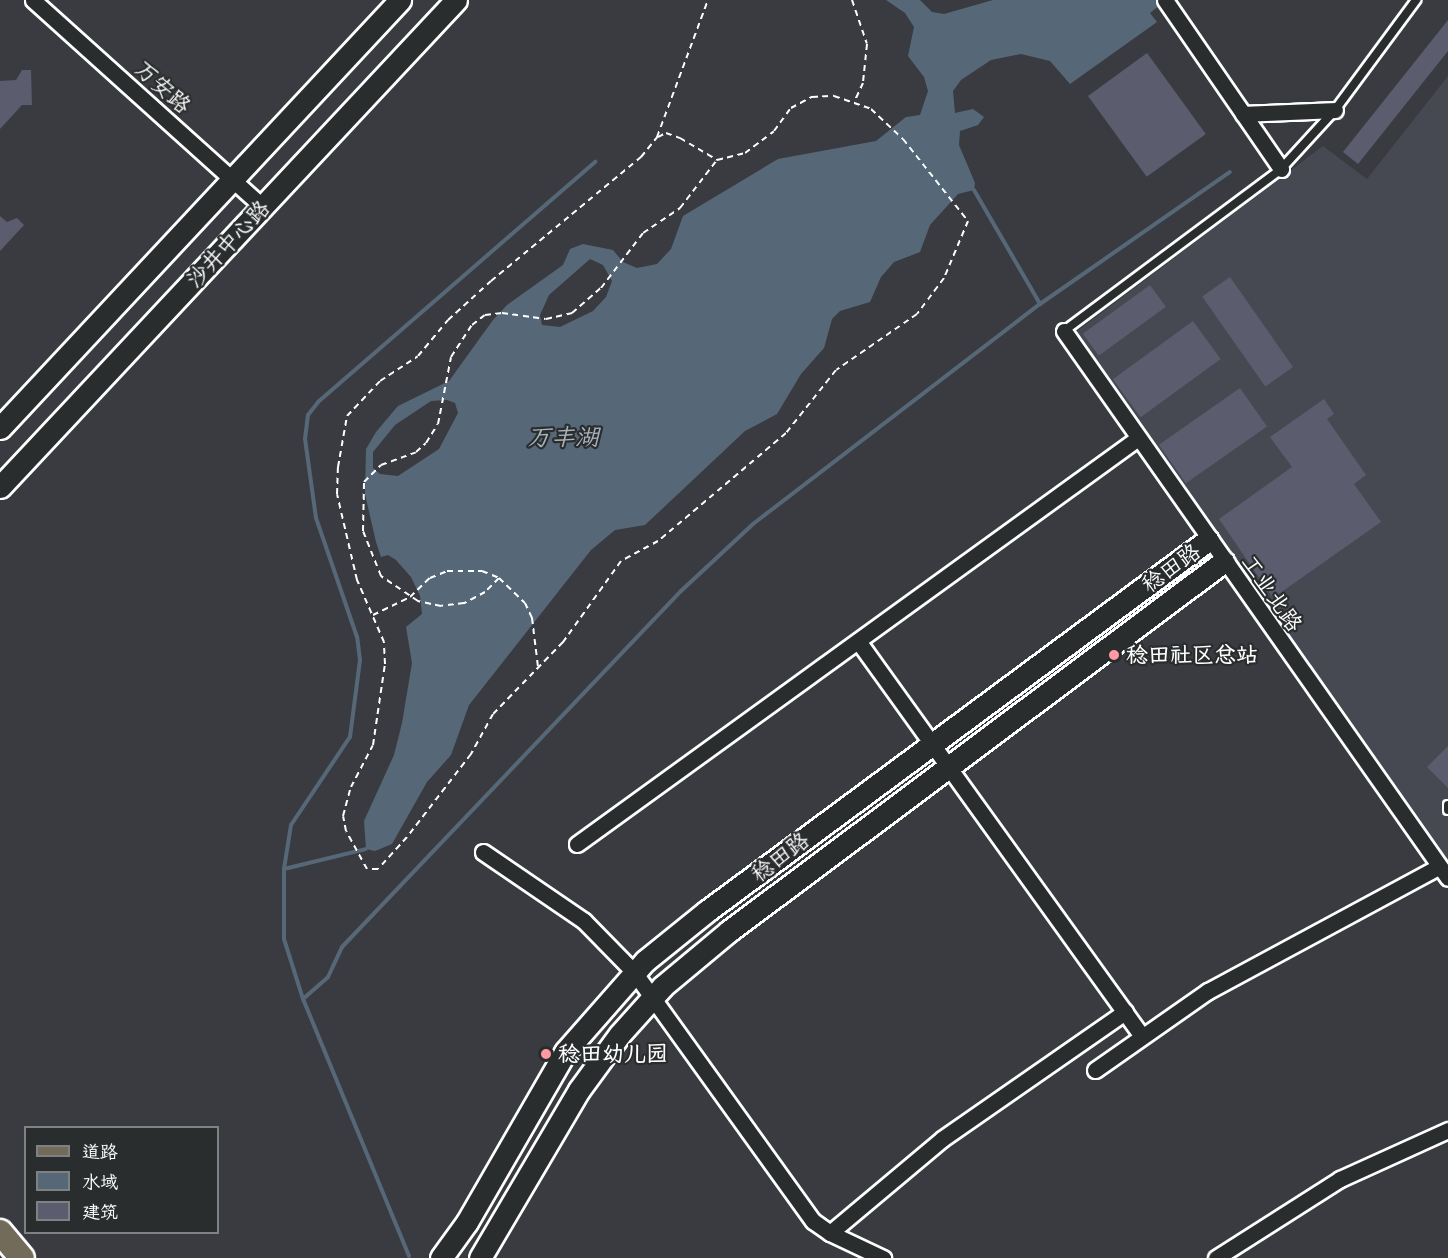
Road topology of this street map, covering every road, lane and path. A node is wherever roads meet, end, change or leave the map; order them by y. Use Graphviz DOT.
graph roads {
  1 [pos="33,0"];
  2 [pos="400,0"];
  3 [pos="456,0"];
  4 [pos="708,0"];
  5 [pos="852,0"];
  6 [pos="1165,0"];
  7 [pos="1416,0"];
  8 [pos="855,100"];
  9 [pos="1335,110"];
  10 [pos="1243,114"];
  11 [pos="657,137"];
  12 [pos="717,160"];
  13 [pos="1281,169"];
  14 [pos="232,179"];
  15 [pos="262,207"];
  16 [pos="1064,331"];
  17 [pos="0,428"];
  18 [pos="1138,438"];
  19 [pos="0,487"];
  20 [pos="1208,540"];
  21 [pos="1223,562"];
  22 [pos="499,578"];
  23 [pos="410,597"];
  24 [pos="373,615"];
  25 [pos="858,641"];
  26 [pos="538,667"];
  27 [pos="932,744"];
  28 [pos="949,767"];
  29 [pos="1448,805"];
  30 [pos="1448,810"];
  31 [pos="577,844"];
  32 [pos="483,852"];
  33 [pos="1443,873"];
  34 [pos="634,972"];
  35 [pos="653,996"];
  36 [pos="1125,1012"];
  37 [pos="1141,1035"];
  38 [pos="1095,1070"];
  39 [pos="1448,1130"];
  40 [pos="0,1232"];
  41 [pos="830,1233"];
  42 [pos="22,1258"];
  43 [pos="441,1258"];
  44 [pos="480,1258"];
  45 [pos="883,1258"];
  46 [pos="1216,1258"];
  1 -- 14 [label="street, 万安路"];
  2 -- 14 [label="street, 沙井中心路"];
  3 -- 15 [label="street, 沙井中心路"];
  4 -- 11 [label="path"];
  5 -- 8 [label="path"];
  6 -- 10 [label="street"];
  7 -- 9 [label="lane"];
  8 -- 12 [label="path"];
  8 -- 26 [label="path"];
  9 -- 10 [label="street"];
  9 -- 13 [label="lane"];
  10 -- 13 [label="street"];
  11 -- 12 [label="path"];
  11 -- 24 [label="path"];
  12 -- 23 [label="path"];
  13 -- 16 [label="lane"];
  14 -- 15 [label="street, 万安路"];
  14 -- 17 [label="street, 沙井中心路"];
  15 -- 19 [label="street, 沙井中心路"];
  16 -- 18 [label="street, 工业北路"];
  18 -- 20 [label="street, 工业北路"];
  18 -- 25 [label="street"];
  20 -- 21 [label="street, 工业北路"];
  20 -- 27 [label="street, 稔田路"];
  21 -- 28 [label="street, 稔田路"];
  21 -- 33 [label="street, 工业北路"];
  22 -- 23 [label="path"];
  22 -- 23 [label="path"];
  22 -- 26 [label="path"];
  23 -- 24 [label="path"];
  24 -- 26 [label="path"];
  25 -- 27 [label="street"];
  25 -- 31 [label="street"];
  27 -- 28 [label="street"];
  27 -- 34 [label="street, 稔田路"];
  28 -- 35 [label="street, 稔田路"];
  28 -- 36 [label="street"];
  29 -- 30 [label="lane"];
  32 -- 34 [label="street"];
  33 -- 37 [label="street"];
  34 -- 35 [label="street"];
  34 -- 43 [label="street, 稔田路"];
  35 -- 41 [label="street"];
  35 -- 44 [label="street, 稔田路"];
  36 -- 37 [label="street"];
  36 -- 41 [label="street"];
  37 -- 38 [label="street"];
  39 -- 46 [label="street"];
  40 -- 42 [label="main road"];
  41 -- 45 [label="street"];
}
